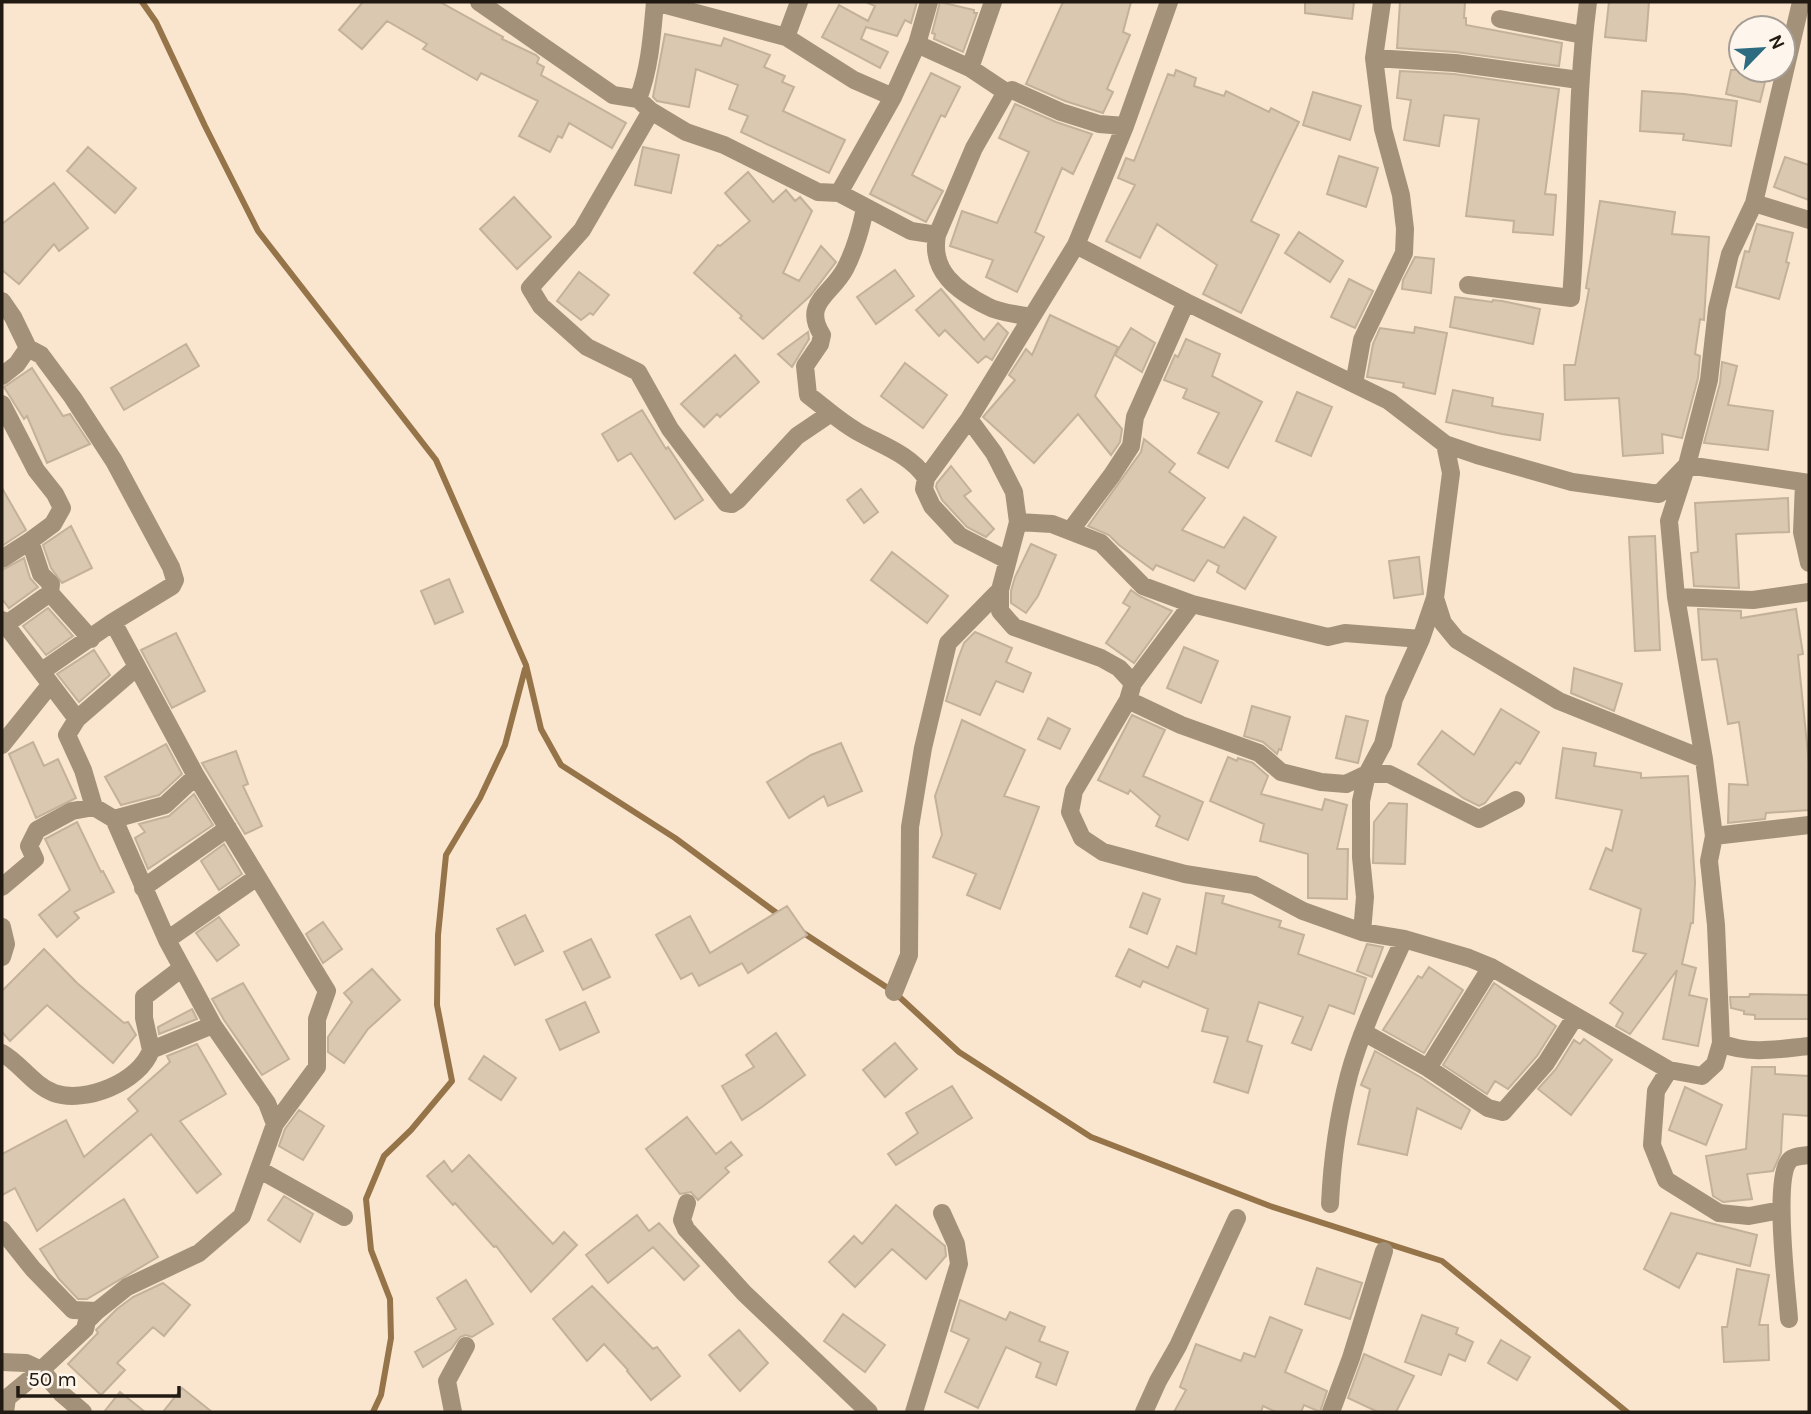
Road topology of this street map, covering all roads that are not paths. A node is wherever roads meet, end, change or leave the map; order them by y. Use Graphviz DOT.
graph roads {
  1 [pos="479,2"];
  2 [pos="655,2"];
  3 [pos="799,2"];
  4 [pos="929,2"];
  5 [pos="993,2"];
  6 [pos="1169,2"];
  7 [pos="1382,2"];
  8 [pos="1588,2"];
  9 [pos="1801,2"];
  10 [pos="1500,19"];
  11 [pos="1583,35"];
  12 [pos="786,37"];
  13 [pos="917,44"];
  14 [pos="1374,58"];
  15 [pos="970,68"];
  16 [pos="1579,80"];
  17 [pos="1006,92"];
  18 [pos="893,97"];
  19 [pos="644,105"];
  20 [pos="1125,126"];
  21 [pos="839,193"];
  22 [pos="1754,204"];
  23 [pos="865,207"];
  24 [pos="1809,220"];
  25 [pos="937,235"];
  26 [pos="1076,244"];
  27 [pos="1468,285"];
  28 [pos="2,301"];
  29 [pos="1186,302"];
  30 [pos="1030,317"];
  31 [pos="28,348"];
  32 [pos="2,376"];
  33 [pos="1354,384"];
  34 [pos="2,404"];
  35 [pos="831,412"];
  36 [pos="970,419"];
  37 [pos="1445,444"];
  38 [pos="1687,465"];
  39 [pos="926,478"];
  40 [pos="1807,483"];
  41 [pos="1018,522"];
  42 [pos="1070,531"];
  43 [pos="30,541"];
  44 [pos="2,559"];
  45 [pos="1007,560"];
  46 [pos="1809,563"];
  47 [pos="1000,590"];
  48 [pos="1809,592"];
  49 [pos="50,593"];
  50 [pos="1676,597"];
  51 [pos="1435,598"];
  52 [pos="1192,604"];
  53 [pos="3,622"];
  54 [pos="113,622"];
  55 [pos="91,639"];
  56 [pos="1421,639"];
  57 [pos="137,667"];
  58 [pos="46,678"];
  59 [pos="1130,691"];
  60 [pos="77,719"];
  61 [pos="2,745"];
  62 [pos="1704,759"];
  63 [pos="1367,774"];
  64 [pos="196,776"];
  65 [pos="1516,800"];
  66 [pos="94,807"];
  67 [pos="114,819"];
  68 [pos="1809,825"];
  69 [pos="228,828"];
  70 [pos="1714,836"];
  71 [pos="257,877"];
  72 [pos="2,887"];
  73 [pos="143,888"];
  74 [pos="2,927"];
  75 [pos="1362,932"];
  76 [pos="1404,939"];
  77 [pos="167,940"];
  78 [pos="2,957"];
  79 [pos="1491,967"];
  80 [pos="182,968"];
  81 [pos="894,992"];
  82 [pos="1575,1017"];
  83 [pos="214,1025"];
  84 [pos="1365,1033"];
  85 [pos="1721,1043"];
  86 [pos="1809,1046"];
  87 [pos="151,1051"];
  88 [pos="2,1052"];
  89 [pos="1428,1068"];
  90 [pos="1669,1070"];
  91 [pos="275,1124"];
  92 [pos="1809,1155"];
  93 [pos="260,1170"];
  94 [pos="687,1203"];
  95 [pos="1330,1204"];
  96 [pos="1781,1210"];
  97 [pos="942,1213"];
  98 [pos="344,1217"];
  99 [pos="1237,1218"];
  100 [pos="2,1230"];
  101 [pos="1384,1251"];
  102 [pos="97,1311"];
  103 [pos="1789,1319"];
  104 [pos="466,1346"];
  105 [pos="2,1362"];
  106 [pos="41,1370"];
  107 [pos="5,1412"];
  108 [pos="83,1412"];
  109 [pos="453,1412"];
  110 [pos="869,1412"];
  111 [pos="914,1412"];
  112 [pos="1144,1412"];
  113 [pos="1331,1412"];
  1 -- 19 [label="street"];
  2 -- 12 [label="street"];
  2 -- 19 [label="street"];
  3 -- 12 [label="street"];
  4 -- 13 [label="street"];
  5 -- 15 [label="street"];
  6 -- 20 [label="street"];
  7 -- 14 [label="street"];
  8 -- 11 [label="street"];
  9 -- 22 [label="street"];
  10 -- 11 [label="street"];
  11 -- 16 [label="street"];
  12 -- 18 [label="street"];
  13 -- 15 [label="street"];
  13 -- 18 [label="street"];
  14 -- 16 [label="street"];
  14 -- 33 [label="street"];
  15 -- 17 [label="street"];
  16 -- 27 [label="street"];
  17 -- 20 [label="street"];
  17 -- 25 [label="street"];
  18 -- 21 [label="street"];
  19 -- 21 [label="street"];
  19 -- 35 [label="street"];
  20 -- 26 [label="street"];
  21 -- 23 [label="street"];
  22 -- 24 [label="street"];
  22 -- 38 [label="street"];
  23 -- 25 [label="street"];
  23 -- 35 [label="street"];
  25 -- 30 [label="street"];
  26 -- 29 [label="street"];
  26 -- 30 [label="street"];
  28 -- 31 [label="street"];
  29 -- 33 [label="street"];
  29 -- 42 [label="street"];
  30 -- 36 [label="street"];
  31 -- 32 [label="street"];
  31 -- 54 [label="street"];
  33 -- 37 [label="street"];
  34 -- 43 [label="street"];
  35 -- 39 [label="street"];
  36 -- 39 [label="street"];
  36 -- 41 [label="street"];
  37 -- 38 [label="street"];
  37 -- 51 [label="street"];
  38 -- 40 [label="street"];
  38 -- 50 [label="street"];
  39 -- 45 [label="street"];
  40 -- 46 [label="street"];
  41 -- 42 [label="street"];
  41 -- 45 [label="street"];
  42 -- 52 [label="street"];
  43 -- 44 [label="street"];
  43 -- 49 [label="street"];
  45 -- 47 [label="street"];
  47 -- 59 [label="street"];
  47 -- 81 [label="street"];
  48 -- 50 [label="street"];
  49 -- 53 [label="street"];
  49 -- 55 [label="street"];
  50 -- 62 [label="street"];
  51 -- 56 [label="street"];
  51 -- 62 [label="street"];
  52 -- 56 [label="street"];
  52 -- 59 [label="street"];
  53 -- 58 [label="street"];
  54 -- 55 [label="street"];
  54 -- 57 [label="street"];
  55 -- 58 [label="street"];
  56 -- 63 [label="street"];
  57 -- 60 [label="street"];
  57 -- 64 [label="street"];
  58 -- 60 [label="street"];
  58 -- 61 [label="street"];
  59 -- 63 [label="street"];
  59 -- 75 [label="street"];
  60 -- 66 [label="street"];
  62 -- 70 [label="street"];
  63 -- 65 [label="street"];
  63 -- 75 [label="street"];
  64 -- 67 [label="street"];
  64 -- 69 [label="street"];
  66 -- 67 [label="street"];
  66 -- 72 [label="street"];
  67 -- 73 [label="street"];
  68 -- 70 [label="street"];
  69 -- 71 [label="street"];
  69 -- 73 [label="street"];
  70 -- 85 [label="street"];
  71 -- 77 [label="street"];
  71 -- 91 [label="street"];
  73 -- 77 [label="street"];
  74 -- 78 [label="street"];
  75 -- 76 [label="street"];
  76 -- 79 [label="street"];
  76 -- 84 [label="street"];
  77 -- 80 [label="street"];
  79 -- 82 [label="street"];
  79 -- 89 [label="street"];
  80 -- 83 [label="street"];
  80 -- 87 [label="street"];
  82 -- 89 [label="street"];
  82 -- 90 [label="street"];
  83 -- 87 [label="street"];
  83 -- 91 [label="street"];
  84 -- 89 [label="street"];
  84 -- 95 [label="street"];
  85 -- 86 [label="street"];
  85 -- 90 [label="street"];
  87 -- 88 [label="street"];
  90 -- 96 [label="street"];
  91 -- 93 [label="street"];
  92 -- 96 [label="street"];
  93 -- 98 [label="street"];
  93 -- 102 [label="street"];
  94 -- 110 [label="street"];
  96 -- 103 [label="street"];
  97 -- 111 [label="street"];
  99 -- 112 [label="street"];
  100 -- 102 [label="street"];
  101 -- 113 [label="street"];
  102 -- 106 [label="street"];
  104 -- 109 [label="street"];
  105 -- 106 [label="street"];
  106 -- 107 [label="street"];
  106 -- 108 [label="street"];
}
